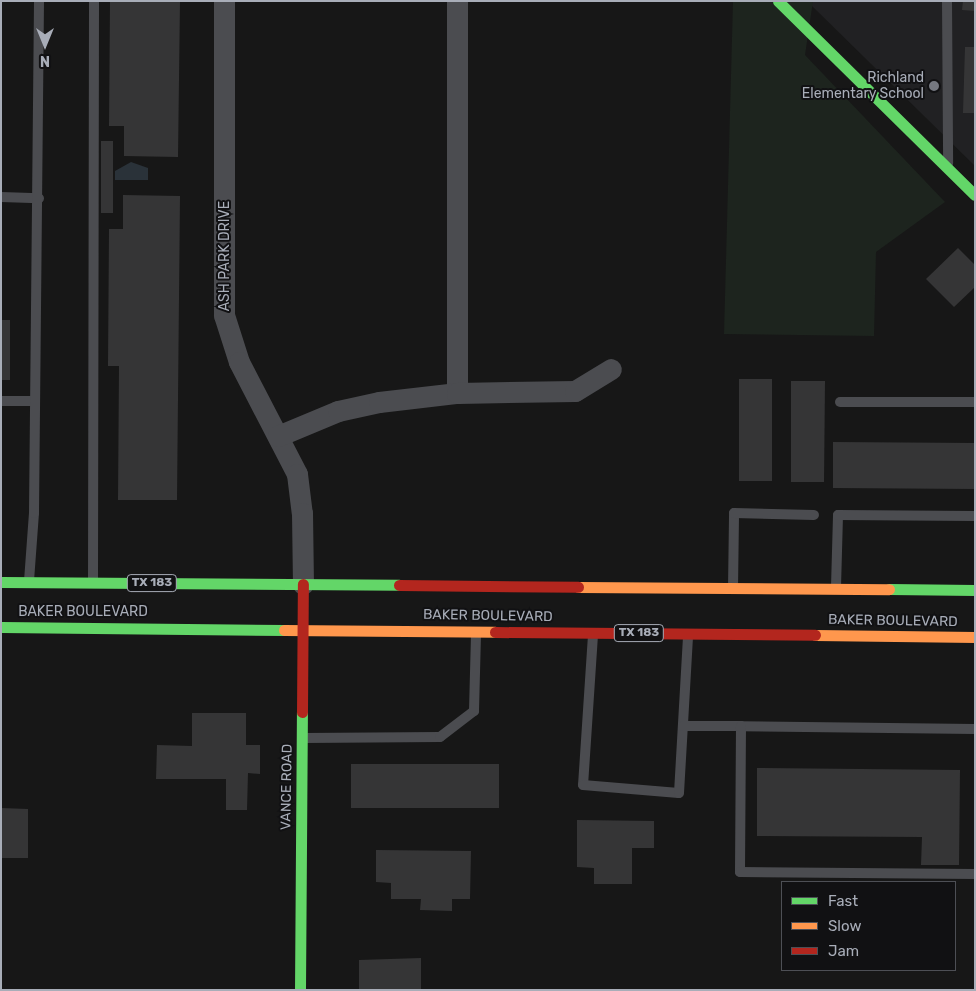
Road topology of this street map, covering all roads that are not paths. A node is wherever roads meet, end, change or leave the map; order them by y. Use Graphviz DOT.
graph roads {
  1 [pos="39,1"];
  2 [pos="94,1"];
  3 [pos="224,1"];
  4 [pos="457,1"];
  5 [pos="778,1"];
  6 [pos="947,1"];
  7 [pos="948,168"];
  8 [pos="975,195"];
  9 [pos="1,198"];
  10 [pos="39,198"];
  11 [pos="611,369"];
  12 [pos="457,393"];
  13 [pos="1,401"];
  14 [pos="35,401"];
  15 [pos="840,402"];
  16 [pos="975,402"];
  17 [pos="278,436"];
  18 [pos="814,515"];
  19 [pos="975,516"];
  20 [pos="1,582"];
  21 [pos="29,582"];
  22 [pos="93,582"];
  23 [pos="303,584"];
  24 [pos="733,589"];
  25 [pos="836,589"];
  26 [pos="975,590"];
  27 [pos="1,627"];
  28 [pos="303,629"];
  29 [pos="476,631"];
  30 [pos="593,632"];
  31 [pos="688,634"];
  32 [pos="975,637"];
  33 [pos="683,726"];
  34 [pos="741,726"];
  35 [pos="975,729"];
  36 [pos="302,738"];
  37 [pos="975,874"];
  38 [pos="300,990"];
  1 -- 10 [label="lane"];
  2 -- 22 [label="lane"];
  3 -- 17 [label="street, ASH PARK DRIVE"];
  4 -- 12 [label="street"];
  5 -- 7 [label="main road"];
  6 -- 7 [label="lane"];
  7 -- 8 [label="main road"];
  9 -- 10 [label="lane"];
  10 -- 14 [label="lane"];
  11 -- 12 [label="street"];
  12 -- 17 [label="street"];
  13 -- 14 [label="lane"];
  14 -- 21 [label="lane"];
  15 -- 16 [label="lane"];
  17 -- 23 [label="street, ASH PARK DRIVE"];
  18 -- 24 [label="lane"];
  19 -- 25 [label="lane"];
  20 -- 21 [label="main road, BAKER BOULEVARD / TX 183"];
  21 -- 22 [label="main road, BAKER BOULEVARD / TX 183"];
  22 -- 23 [label="main road, BAKER BOULEVARD / TX 183"];
  23 -- 24 [label="main road, BAKER BOULEVARD / TX 183"];
  23 -- 28 [label="main road, VANCE ROAD"];
  24 -- 25 [label="main road, BAKER BOULEVARD / TX 183"];
  25 -- 26 [label="main road, BAKER BOULEVARD / TX 183"];
  27 -- 28 [label="main road, BAKER BOULEVARD / TX 183"];
  28 -- 29 [label="main road, BAKER BOULEVARD / TX 183"];
  28 -- 36 [label="main road, VANCE ROAD"];
  29 -- 30 [label="main road, BAKER BOULEVARD / TX 183"];
  29 -- 36 [label="lane"];
  30 -- 31 [label="main road, BAKER BOULEVARD / TX 183"];
  30 -- 33 [label="lane"];
  31 -- 32 [label="main road, BAKER BOULEVARD / TX 183"];
  31 -- 33 [label="lane"];
  33 -- 34 [label="lane"];
  34 -- 35 [label="lane"];
  34 -- 37 [label="lane"];
  36 -- 38 [label="main road, VANCE ROAD"];
}
